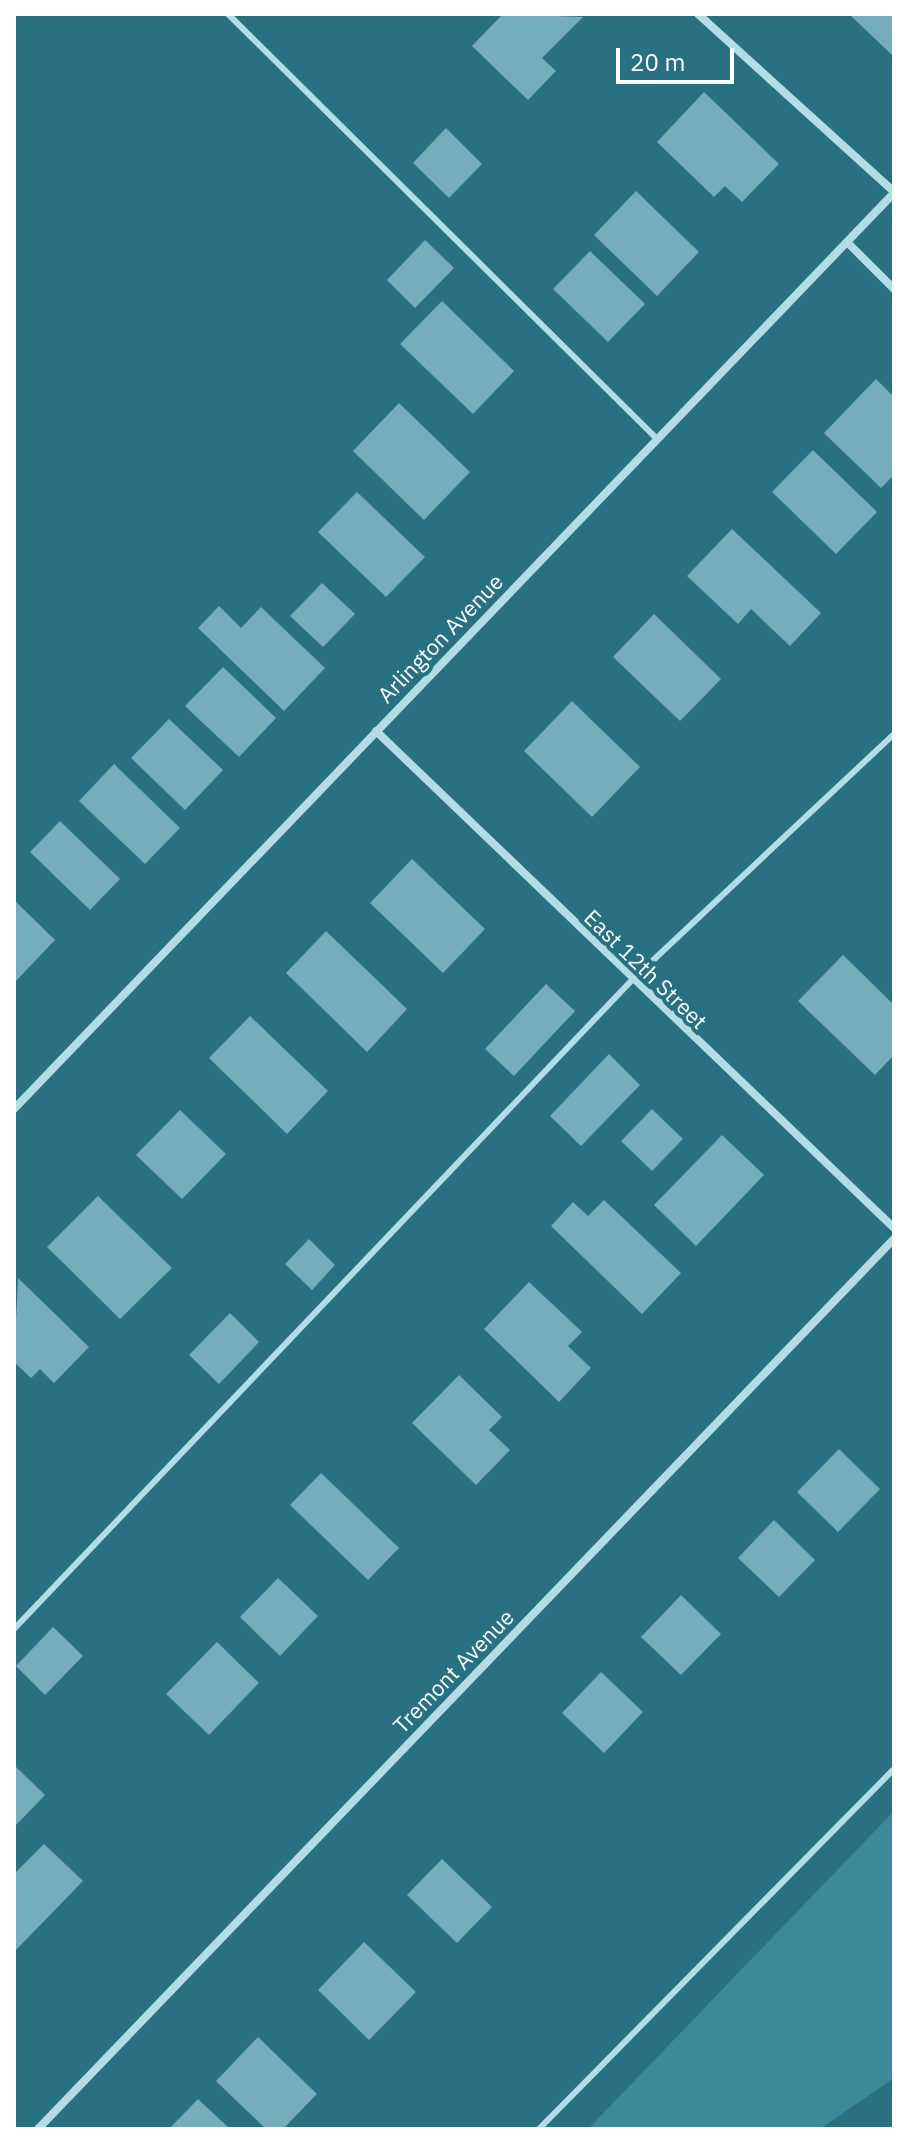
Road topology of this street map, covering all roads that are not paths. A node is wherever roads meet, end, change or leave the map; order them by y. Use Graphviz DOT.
graph roads {
  1 [pos="228,14"];
  2 [pos="698,14"];
  3 [pos="894,192"];
  4 [pos="847,242"];
  5 [pos="894,289"];
  6 [pos="655,437"];
  7 [pos="376,731"];
  8 [pos="894,734"];
  9 [pos="631,981"];
  10 [pos="14,1109"];
  11 [pos="894,1228"];
  12 [pos="894,1239"];
  13 [pos="14,1629"];
  14 [pos="894,1769"];
  15 [pos="38,2129"];
  16 [pos="539,2129"];
  1 -- 6 [label="lane"];
  2 -- 3 [label="street"];
  3 -- 4 [label="street, Arlington Avenue"];
  4 -- 5 [label="street"];
  4 -- 6 [label="street, Arlington Avenue"];
  6 -- 7 [label="street, Arlington Avenue"];
  7 -- 9 [label="street, East 12th Street"];
  7 -- 10 [label="street, Arlington Avenue"];
  8 -- 9 [label="lane"];
  9 -- 11 [label="street, East 12th Street"];
  9 -- 13 [label="lane"];
  12 -- 15 [label="street, Tremont Avenue"];
  14 -- 16 [label="lane"];
}
